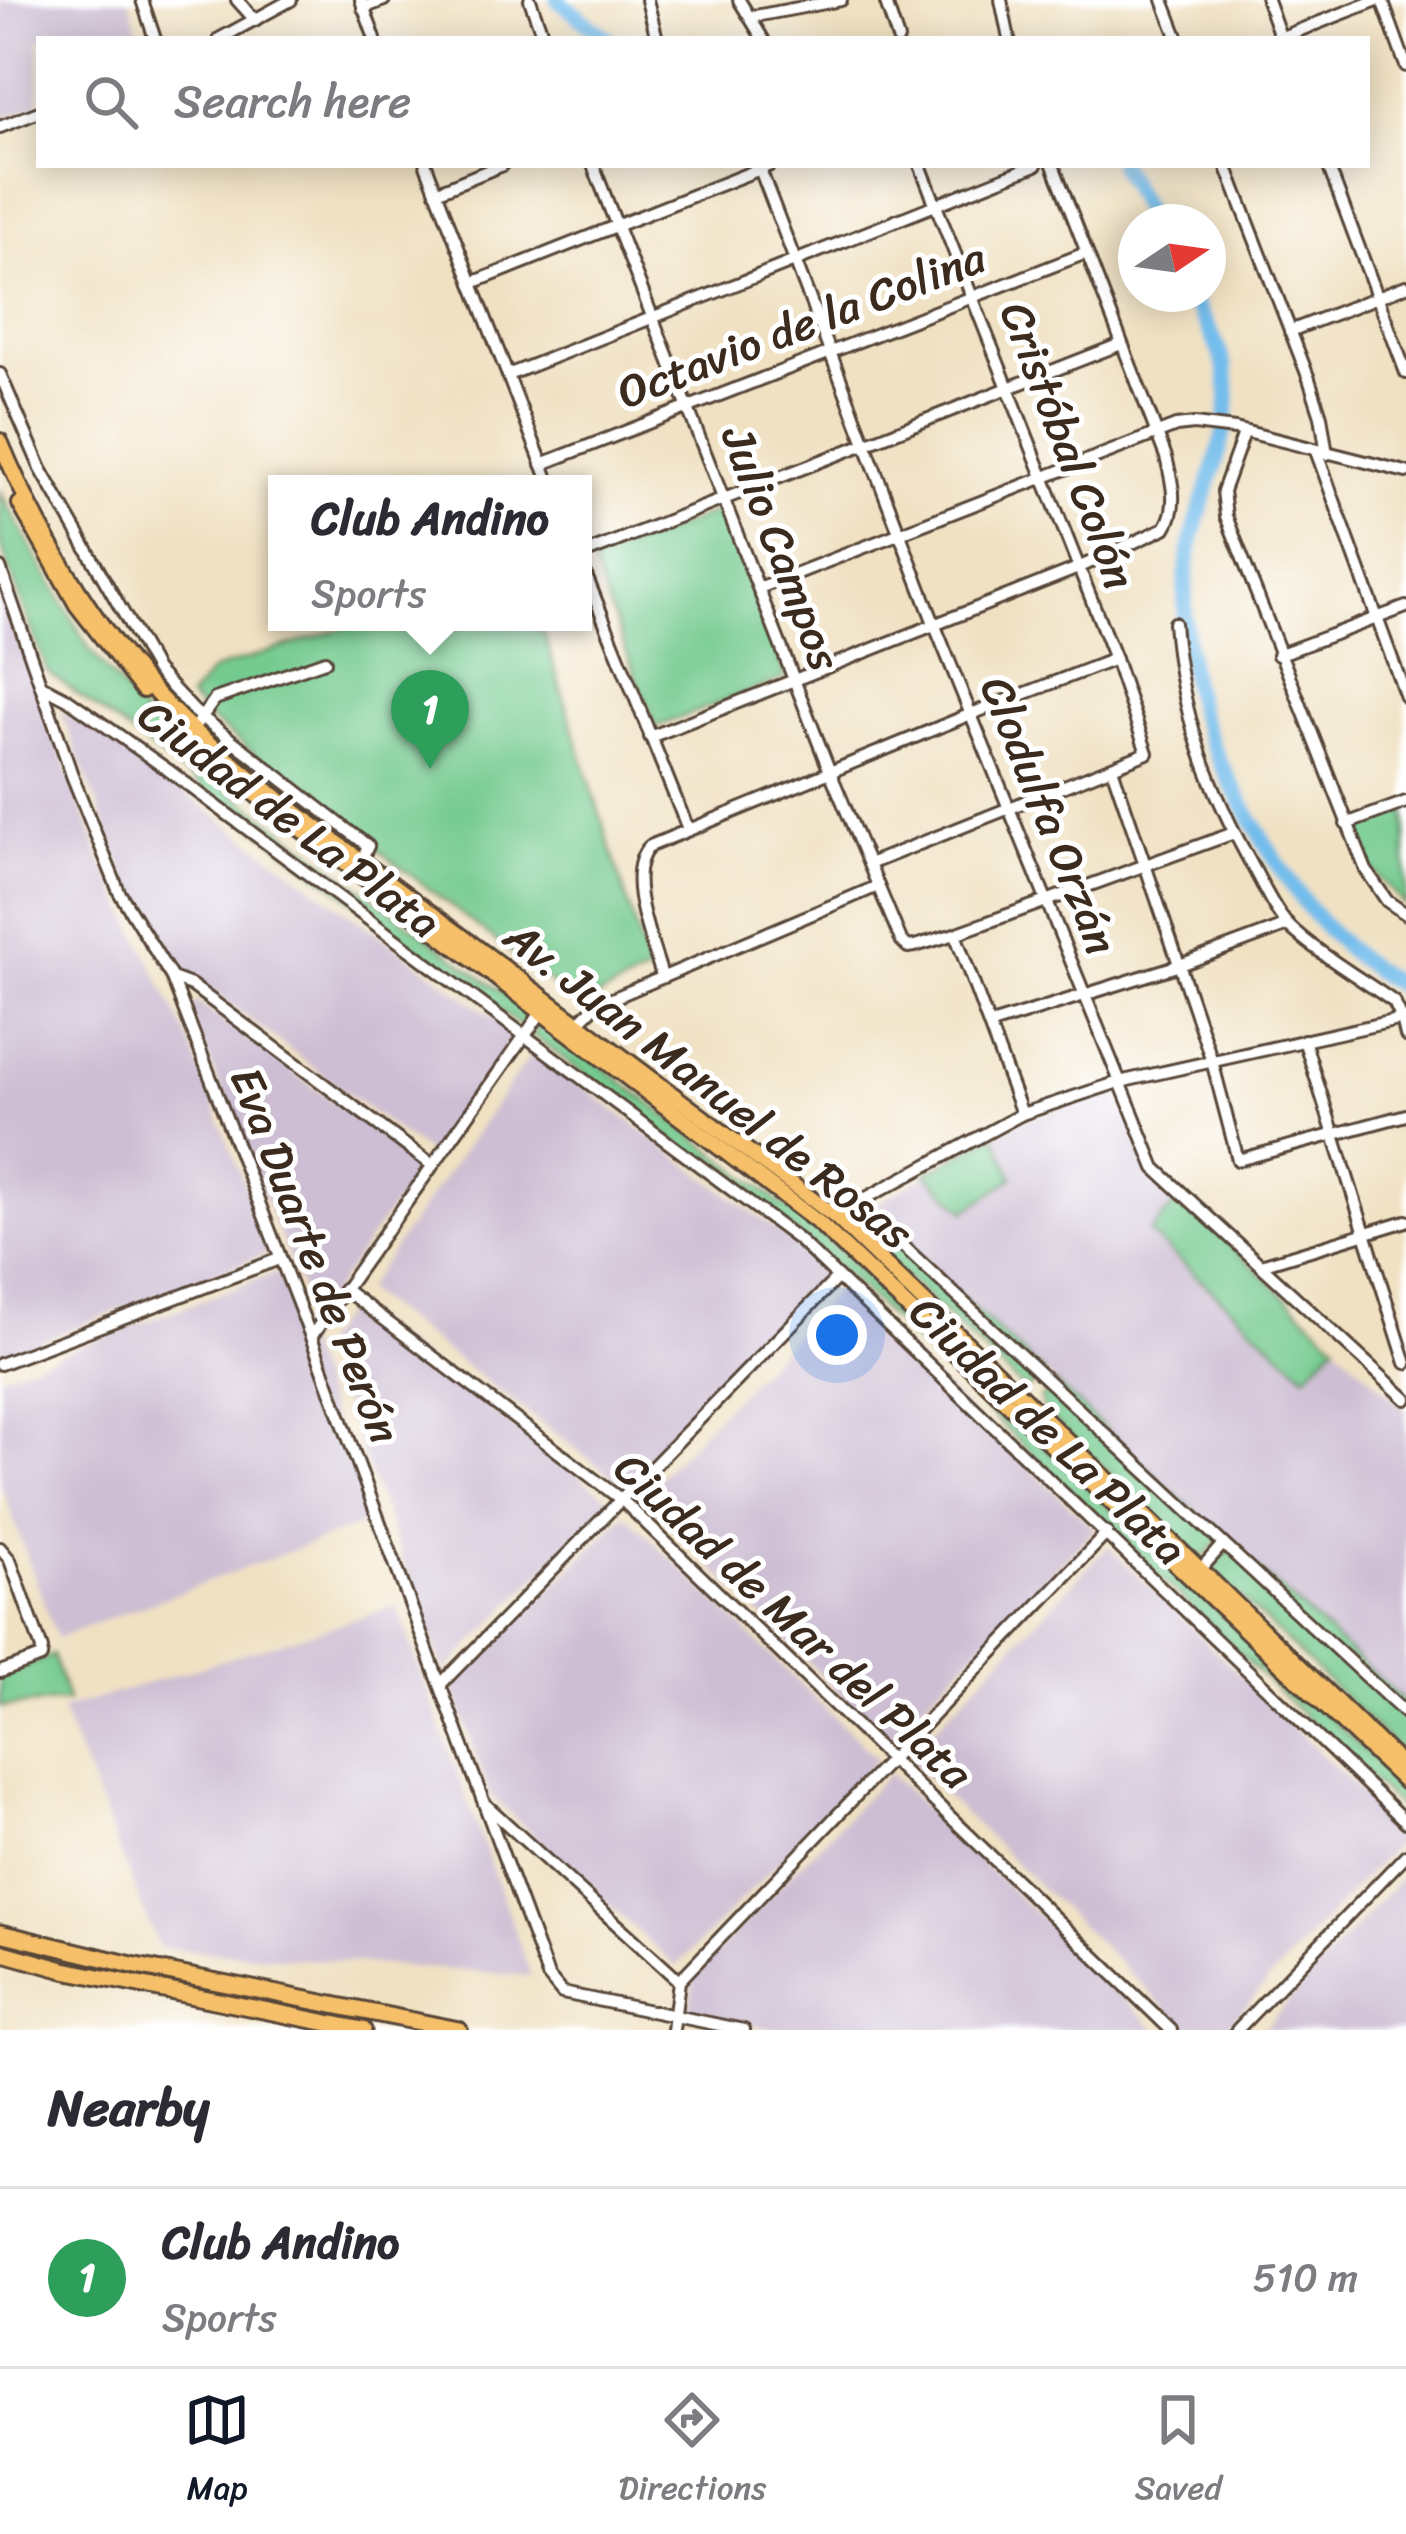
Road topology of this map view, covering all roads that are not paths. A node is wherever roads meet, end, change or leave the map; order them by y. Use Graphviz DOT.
graph roads {
  1 [pos="142,0"];
  2 [pos="237,0"];
  3 [pos="291,0"];
  4 [pos="384,0"];
  5 [pos="530,0"];
  6 [pos="646,0"];
  7 [pos="739,0"];
  8 [pos="841,0"];
  9 [pos="885,0"];
  10 [pos="1001,0"];
  11 [pos="1163,0"];
  12 [pos="1267,0"];
  13 [pos="1380,0"];
  14 [pos="362,4"];
  15 [pos="750,17"];
  16 [pos="255,20"];
  17 [pos="153,36"];
  18 [pos="225,36"];
  19 [pos="375,36"];
  20 [pos="543,36"];
  21 [pos="656,36"];
  22 [pos="761,36"];
  23 [pos="897,36"];
  24 [pos="1009,36"];
  25 [pos="1177,36"];
  26 [pos="1278,36"];
  27 [pos="1287,36"];
  28 [pos="1406,66"];
  29 [pos="36,113"];
  30 [pos="0,127"];
  31 [pos="426,168"];
  32 [pos="494,168"];
  33 [pos="594,168"];
  34 [pos="762,168"];
  35 [pos="765,168"];
  36 [pos="921,168"];
  37 [pos="1028,168"];
  38 [pos="1054,168"];
  39 [pos="1227,168"];
  40 [pos="1329,168"];
  41 [pos="436,191"];
  42 [pos="936,205"];
  43 [pos="617,225"];
  44 [pos="1086,253"];
  45 [pos="794,261"];
  46 [pos="472,283"];
  47 [pos="1406,286"];
  48 [pos="971,296"];
  49 [pos="1378,297"];
  50 [pos="653,317"];
  51 [pos="1290,331"];
  52 [pos="1121,344"];
  53 [pos="828,352"];
  54 [pos="0,374"];
  55 [pos="1406,374"];
  56 [pos="508,375"];
  57 [pos="1007,386"];
  58 [pos="688,406"];
  59 [pos="1239,431"];
  60 [pos="1157,433"];
  61 [pos="0,441"];
  62 [pos="865,442"];
  63 [pos="1321,452"];
  64 [pos="0,461"];
  65 [pos="542,464"];
  66 [pos="1406,472"];
  67 [pos="546,475"];
  68 [pos="1042,479"];
  69 [pos="723,498"];
  70 [pos="900,534"];
  71 [pos="592,550"];
  72 [pos="0,568"];
  73 [pos="1078,568"];
  74 [pos="759,589"];
  75 [pos="592,591"];
  76 [pos="1406,607"];
  77 [pos="1376,618"];
  78 [pos="1174,623"];
  79 [pos="935,626"];
  80 [pos="1278,655"];
  81 [pos="1114,659"];
  82 [pos="326,662"];
  83 [pos="796,681"];
  84 [pos="43,686"];
  85 [pos="1406,697"];
  86 [pos="970,714"];
  87 [pos="197,723"];
  88 [pos="650,737"];
  89 [pos="1112,768"];
  90 [pos="830,772"];
  91 [pos="1406,802"];
  92 [pos="1009,806"];
  93 [pos="1346,824"];
  94 [pos="688,829"];
  95 [pos="1234,833"];
  96 [pos="869,864"];
  97 [pos="1144,865"];
  98 [pos="878,886"];
  99 [pos="1045,899"];
  100 [pos="1406,914"];
  101 [pos="1288,925"];
  102 [pos="955,934"];
  103 [pos="1180,965"];
  104 [pos="662,976"];
  105 [pos="172,978"];
  106 [pos="1084,995"];
  107 [pos="545,1007"];
  108 [pos="1404,1019"];
  109 [pos="991,1024"];
  110 [pos="574,1028"];
  111 [pos="525,1036"];
  112 [pos="1406,1036"];
  113 [pos="1304,1040"];
  114 [pos="1212,1060"];
  115 [pos="1118,1082"];
  116 [pos="1022,1114"];
  117 [pos="1406,1115"];
  118 [pos="1333,1135"];
  119 [pos="432,1165"];
  120 [pos="857,1203"];
  121 [pos="830,1213"];
  122 [pos="1406,1221"];
  123 [pos="849,1228"];
  124 [pos="1364,1233"];
  125 [pos="279,1259"];
  126 [pos="1261,1265"];
  127 [pos="837,1278"];
  128 [pos="344,1289"];
  129 [pos="1401,1328"];
  130 [pos="311,1337"];
  131 [pos="1406,1363"];
  132 [pos="0,1364"];
  133 [pos="1406,1399"];
  134 [pos="622,1501"];
  135 [pos="1107,1533"];
  136 [pos="1223,1544"];
  137 [pos="0,1548"];
  138 [pos="1200,1570"];
  139 [pos="0,1672"];
  140 [pos="441,1684"];
  141 [pos="1406,1714"];
  142 [pos="891,1758"];
  143 [pos="1406,1768"];
  144 [pos="1406,1783"];
  145 [pos="484,1803"];
  146 [pos="1406,1822"];
  147 [pos="1406,1855"];
  148 [pos="0,1933"];
  149 [pos="0,1952"];
  150 [pos="679,1981"];
  151 [pos="675,2014"];
  152 [pos="363,2030"];
  153 [pos="459,2030"];
  154 [pos="673,2030"];
  155 [pos="743,2030"];
  156 [pos="1171,2030"];
  157 [pos="1237,2030"];
  1 -- 17 [label="street"];
  2 -- 16 [label="street"];
  3 -- 16 [label="street"];
  4 -- 14 [label="street"];
  5 -- 20 [label="street"];
  6 -- 21 [label="street"];
  7 -- 15 [label="street"];
  8 -- 15 [label="street"];
  9 -- 23 [label="street"];
  10 -- 24 [label="street"];
  11 -- 25 [label="street"];
  12 -- 26 [label="street"];
  13 -- 27 [label="street"];
  13 -- 28 [label="street"];
  14 -- 19 [label="street"];
  15 -- 22 [label="street"];
  16 -- 18 [label="street"];
  29 -- 30 [label="street"];
  31 -- 41 [label="street"];
  32 -- 41 [label="street"];
  33 -- 43 [label="street, Julio Campos"];
  34 -- 43 [label="street"];
  35 -- 45 [label="street, Clodulfa Orzán"];
  36 -- 42 [label="street, Cristóbal Colón"];
  37 -- 42 [label="street"];
  38 -- 44 [label="street"];
  39 -- 51 [label="street"];
  40 -- 49 [label="street"];
  41 -- 46 [label="street"];
  42 -- 45 [label="street"];
  42 -- 48 [label="street, Cristóbal Colón"];
  43 -- 46 [label="street"];
  43 -- 50 [label="street, Julio Campos"];
  44 -- 48 [label="street, Octavio de la Colina"];
  44 -- 52 [label="street"];
  45 -- 50 [label="street"];
  45 -- 53 [label="street, Clodulfa Orzán"];
  46 -- 56 [label="street"];
  47 -- 49 [label="street"];
  48 -- 53 [label="street, Octavio de la Colina"];
  48 -- 57 [label="street, Cristóbal Colón"];
  49 -- 51 [label="street"];
  49 -- 55 [label="street"];
  50 -- 56 [label="street"];
  50 -- 58 [label="street, Julio Campos"];
  51 -- 63 [label="street"];
  52 -- 57 [label="street"];
  52 -- 60 [label="street"];
  53 -- 58 [label="street, Octavio de la Colina"];
  53 -- 62 [label="street, Clodulfa Orzán"];
  54 -- 87 [label="street"];
  56 -- 65 [label="street"];
  57 -- 62 [label="street"];
  57 -- 68 [label="street, Cristóbal Colón"];
  58 -- 65 [label="street, Octavio de la Colina"];
  58 -- 69 [label="street, Julio Campos"];
  59 -- 60 [label="street"];
  59 -- 63 [label="street"];
  59 -- 80 [label="street"];
  60 -- 68 [label="street"];
  60 -- 73 [label="street"];
  61 -- 87 [label="main road, Av. Juan Manuel de Rosas"];
  62 -- 69 [label="street"];
  62 -- 70 [label="street, Clodulfa Orzán"];
  63 -- 66 [label="street"];
  63 -- 77 [label="street"];
  64 -- 107 [label="main road, Av. Juan Manuel de Rosas"];
  65 -- 67 [label="street"];
  68 -- 70 [label="street"];
  68 -- 73 [label="street, Cristóbal Colón"];
  69 -- 71 [label="street"];
  69 -- 74 [label="street, Julio Campos"];
  70 -- 74 [label="street"];
  70 -- 79 [label="street, Clodulfa Orzán"];
  72 -- 84 [label="street, Eva Duarte de Perón"];
  73 -- 79 [label="street"];
  73 -- 81 [label="street, Cristóbal Colón"];
  74 -- 83 [label="street, Julio Campos"];
  75 -- 88 [label="street"];
  76 -- 77 [label="street"];
  77 -- 80 [label="street"];
  77 -- 85 [label="street"];
  78 -- 95 [label="street"];
  79 -- 83 [label="street"];
  79 -- 86 [label="street, Clodulfa Orzán"];
  80 -- 93 [label="street"];
  81 -- 86 [label="street"];
  81 -- 89 [label="street, Cristóbal Colón"];
  82 -- 87 [label="street"];
  83 -- 88 [label="street"];
  83 -- 90 [label="street, Julio Campos"];
  84 -- 105 [label="street, Eva Duarte de Perón"];
  84 -- 111 [label="street, Ciudad de La Plata"];
  86 -- 90 [label="street"];
  86 -- 92 [label="street, Clodulfa Orzán"];
  87 -- 107 [label="main road, Av. Juan Manuel de Rosas"];
  88 -- 94 [label="street"];
  89 -- 92 [label="street"];
  89 -- 97 [label="street"];
  90 -- 94 [label="street"];
  90 -- 96 [label="street, Julio Campos"];
  91 -- 93 [label="street"];
  92 -- 96 [label="street"];
  92 -- 99 [label="street, Clodulfa Orzán"];
  93 -- 100 [label="street"];
  94 -- 104 [label="street"];
  95 -- 97 [label="street"];
  95 -- 101 [label="street"];
  96 -- 98 [label="street, Julio Campos"];
  97 -- 99 [label="street"];
  97 -- 103 [label="street"];
  98 -- 102 [label="street, Julio Campos"];
  98 -- 104 [label="street"];
  99 -- 102 [label="street"];
  99 -- 106 [label="street, Clodulfa Orzán"];
  101 -- 103 [label="street"];
  101 -- 108 [label="street"];
  102 -- 109 [label="street"];
  103 -- 106 [label="street"];
  103 -- 114 [label="street"];
  104 -- 110 [label="street"];
  105 -- 119 [label="street"];
  105 -- 125 [label="street, Eva Duarte de Perón"];
  106 -- 109 [label="street"];
  106 -- 115 [label="street, Clodulfa Orzán"];
  107 -- 110 [label="main road, Av. Juan Manuel de Rosas"];
  107 -- 111 [label="street"];
  108 -- 112 [label="street"];
  108 -- 113 [label="street"];
  109 -- 116 [label="street"];
  110 -- 121 [label="main road, Av. Juan Manuel de Rosas"];
  110 -- 144 [label="main road, Av. Juan Manuel de Rosas"];
  111 -- 119 [label="street"];
  111 -- 127 [label="street, Ciudad de La Plata"];
  113 -- 114 [label="street"];
  113 -- 118 [label="street"];
  114 -- 115 [label="street"];
  114 -- 118 [label="street"];
  115 -- 116 [label="street"];
  115 -- 126 [label="street, Clodulfa Orzán"];
  116 -- 120 [label="street"];
  117 -- 118 [label="street"];
  118 -- 124 [label="street"];
  119 -- 128 [label="street"];
  120 -- 121 [label="street"];
  120 -- 123 [label="street"];
  120 -- 136 [label="street"];
  121 -- 123 [label="main road, Av. Juan Manuel de Rosas"];
  122 -- 124 [label="street"];
  123 -- 138 [label="main road, Av. Juan Manuel de Rosas"];
  124 -- 126 [label="street"];
  124 -- 129 [label="street"];
  125 -- 130 [label="street, Eva Duarte de Perón"];
  125 -- 132 [label="street"];
  126 -- 133 [label="street, Clodulfa Orzán"];
  127 -- 134 [label="street"];
  127 -- 135 [label="street, Ciudad de La Plata"];
  128 -- 130 [label="street"];
  128 -- 134 [label="street, Ciudad de Mar del Plata"];
  129 -- 131 [label="street"];
  130 -- 140 [label="street, Eva Duarte de Perón"];
  134 -- 140 [label="street"];
  134 -- 142 [label="street, Ciudad de Mar del Plata"];
  135 -- 142 [label="street"];
  135 -- 146 [label="street, Ciudad de La Plata"];
  136 -- 138 [label="street"];
  136 -- 141 [label="street"];
  137 -- 139 [label="street"];
  138 -- 143 [label="main road, Av. Juan Manuel de Rosas"];
  140 -- 145 [label="street, Eva Duarte de Perón"];
  142 -- 150 [label="street"];
  142 -- 156 [label="street, Ciudad de Mar del Plata"];
  145 -- 150 [label="street"];
  145 -- 151 [label="street, Eva Duarte de Perón"];
  147 -- 157 [label="street"];
  148 -- 153 [label="highway"];
  149 -- 152 [label="highway"];
  150 -- 151 [label="street"];
  151 -- 154 [label="street"];
  151 -- 155 [label="street"];
}
